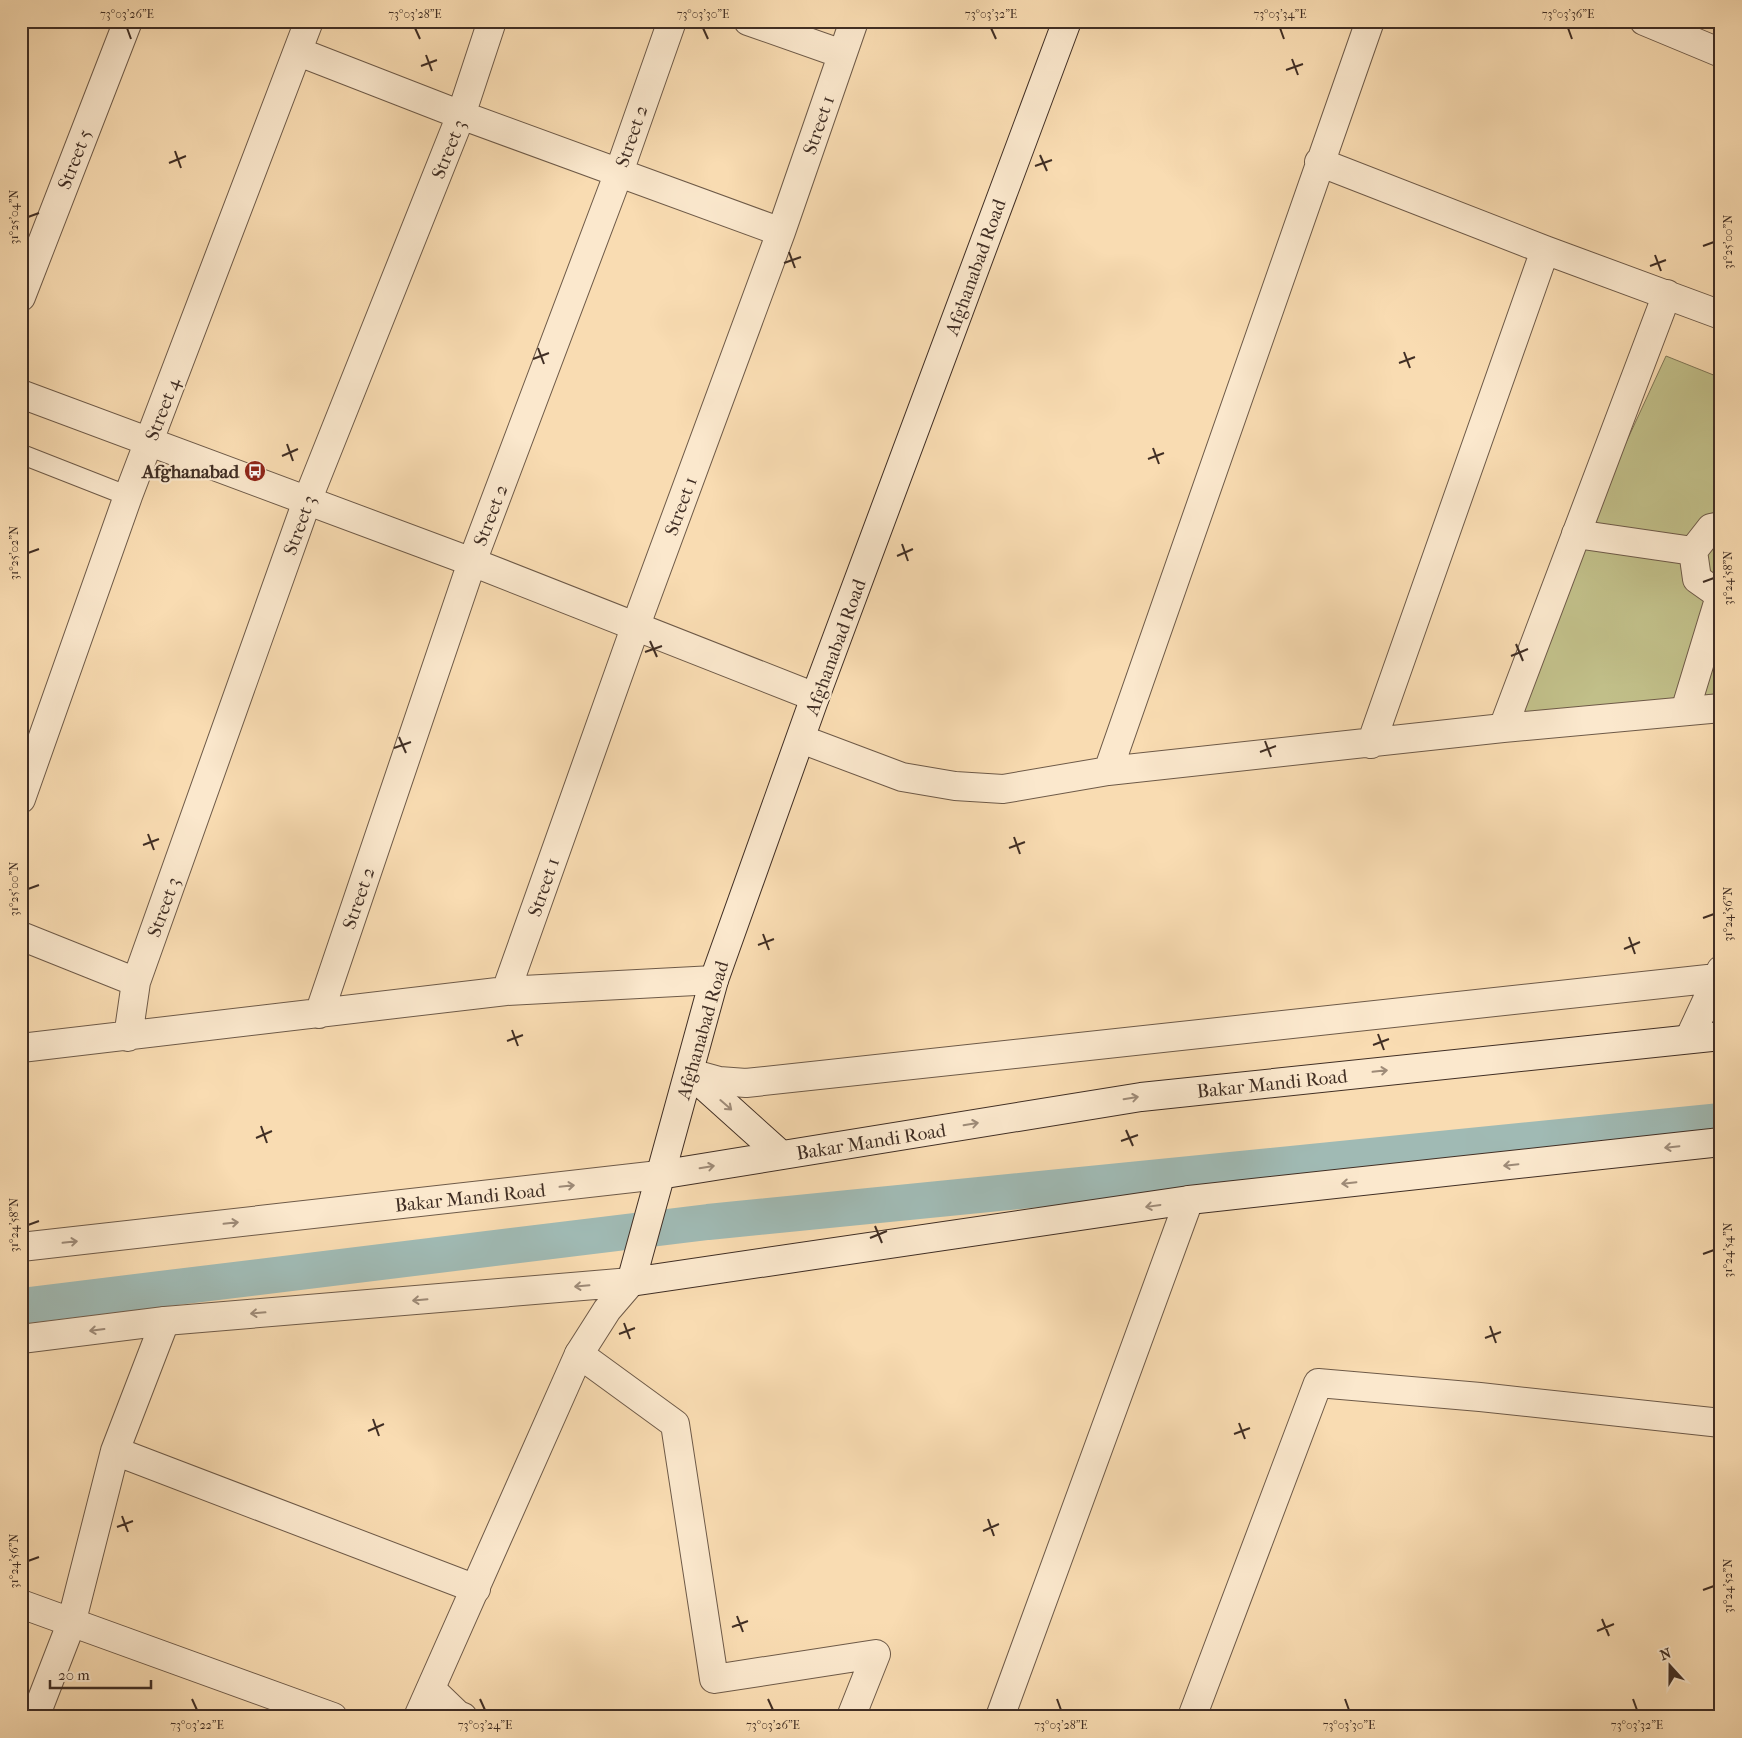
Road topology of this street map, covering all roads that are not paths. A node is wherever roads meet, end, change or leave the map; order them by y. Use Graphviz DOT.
graph roads {
  1 [pos="128,21"];
  2 [pos="309,21"];
  3 [pos="492,21"];
  4 [pos="672,21"];
  5 [pos="748,21"];
  6 [pos="854,21"];
  7 [pos="1067,21"];
  8 [pos="1370,21"];
  9 [pos="1644,21"];
  10 [pos="299,52"];
  11 [pos="1721,53"];
  12 [pos="842,54"];
  13 [pos="461,115"];
  14 [pos="1319,162"];
  15 [pos="619,172"];
  16 [pos="781,232"];
  17 [pos="1545,250"];
  18 [pos="1667,294"];
  19 [pos="21,297"];
  20 [pos="1721,315"];
  21 [pos="21,394"];
  22 [pos="150,441"];
  23 [pos="21,454"];
  24 [pos="128,496"];
  25 [pos="307,501"];
  26 [pos="1721,526"];
  27 [pos="1576,534"];
  28 [pos="1693,551"];
  29 [pos="472,562"];
  30 [pos="1720,596"];
  31 [pos="636,625"];
  32 [pos="816,697"];
  33 [pos="1721,708"];
  34 [pos="1685,711"];
  35 [pos="1503,728"];
  36 [pos="801,739"];
  37 [pos="1371,744"];
  38 [pos="1108,771"];
  39 [pos="21,799"];
  40 [pos="21,936"];
  41 [pos="1719,974"];
  42 [pos="714,980"];
  43 [pos="136,982"];
  44 [pos="506,991"];
  45 [pos="319,1014"];
  46 [pos="1721,1036"];
  47 [pos="128,1037"];
  48 [pos="1689,1039"];
  49 [pos="21,1048"];
  50 [pos="690,1073"];
  51 [pos="1721,1142"];
  52 [pos="781,1155"];
  53 [pos="659,1175"];
  54 [pos="1189,1200"];
  55 [pos="21,1247"];
  56 [pos="633,1274"];
  57 [pos="165,1321"];
  58 [pos="21,1340"];
  59 [pos="580,1354"];
  60 [pos="1721,1424"];
  61 [pos="115,1451"];
  62 [pos="476,1589"];
  63 [pos="21,1604"];
  64 [pos="71,1624"];
  65 [pos="431,1689"];
  66 [pos="35,1717"];
  67 [pos="332,1717"];
  68 [pos="418,1717"];
  69 [pos="463,1717"];
  70 [pos="851,1717"];
  71 [pos="1000,1717"];
  72 [pos="1192,1717"];
  1 -- 19 [label="street, Street 5"];
  2 -- 10 [label="street, Street 4"];
  3 -- 13 [label="street, Street 3"];
  4 -- 15 [label="street, Street 2"];
  5 -- 12 [label="street"];
  6 -- 12 [label="street, Street 1"];
  7 -- 32 [label="street, Afghanabad Road"];
  8 -- 14 [label="street"];
  9 -- 11 [label="street"];
  10 -- 13 [label="street"];
  10 -- 22 [label="street, Street 4"];
  12 -- 16 [label="street, Street 1"];
  13 -- 15 [label="street"];
  13 -- 25 [label="street, Street 3"];
  14 -- 17 [label="street"];
  14 -- 38 [label="street"];
  15 -- 16 [label="street"];
  15 -- 29 [label="street, Street 2"];
  16 -- 31 [label="street, Street 1"];
  17 -- 18 [label="street"];
  17 -- 37 [label="street"];
  18 -- 20 [label="street"];
  18 -- 27 [label="street"];
  21 -- 22 [label="street"];
  22 -- 24 [label="street, Street 4"];
  22 -- 25 [label="street"];
  23 -- 24 [label="lane"];
  24 -- 39 [label="street, Street 4"];
  25 -- 29 [label="street"];
  25 -- 43 [label="street, Street 3"];
  26 -- 28 [label="street"];
  27 -- 28 [label="street"];
  27 -- 35 [label="street"];
  28 -- 30 [label="street"];
  29 -- 31 [label="street"];
  29 -- 45 [label="street, Street 2"];
  30 -- 34 [label="street"];
  31 -- 32 [label="street"];
  31 -- 44 [label="street, Street 1"];
  32 -- 36 [label="street, Afghanabad Road"];
  33 -- 34 [label="street"];
  34 -- 35 [label="street"];
  35 -- 37 [label="street"];
  36 -- 38 [label="street"];
  36 -- 42 [label="street, Afghanabad Road"];
  37 -- 38 [label="street"];
  40 -- 43 [label="street"];
  41 -- 48 [label="street"];
  41 -- 50 [label="street"];
  42 -- 44 [label="street"];
  42 -- 50 [label="street, Afghanabad Road"];
  43 -- 47 [label="street, Street 3"];
  44 -- 45 [label="street"];
  45 -- 47 [label="street"];
  46 -- 48 [label="street, Bakar Mandi Road"];
  47 -- 49 [label="street"];
  52 -- 48 [label="street, Bakar Mandi Road, one-way"];
  50 -- 52 [label="street, one-way"];
  50 -- 53 [label="street, Afghanabad Road"];
  51 -- 54 [label="street, one-way"];
  53 -- 52 [label="street, Bakar Mandi Road, one-way"];
  55 -- 53 [label="street, Bakar Mandi Road, one-way"];
  53 -- 56 [label="street, Afghanabad Road"];
  54 -- 56 [label="street, one-way"];
  54 -- 71 [label="street"];
  56 -- 57 [label="street, one-way"];
  56 -- 59 [label="street"];
  57 -- 58 [label="street, one-way"];
  57 -- 61 [label="street"];
  59 -- 62 [label="street"];
  59 -- 70 [label="street"];
  60 -- 72 [label="street"];
  61 -- 62 [label="street"];
  61 -- 64 [label="street"];
  62 -- 65 [label="street"];
  63 -- 64 [label="street"];
  64 -- 66 [label="street"];
  64 -- 67 [label="street"];
  65 -- 68 [label="street"];
  65 -- 69 [label="street"];
}
